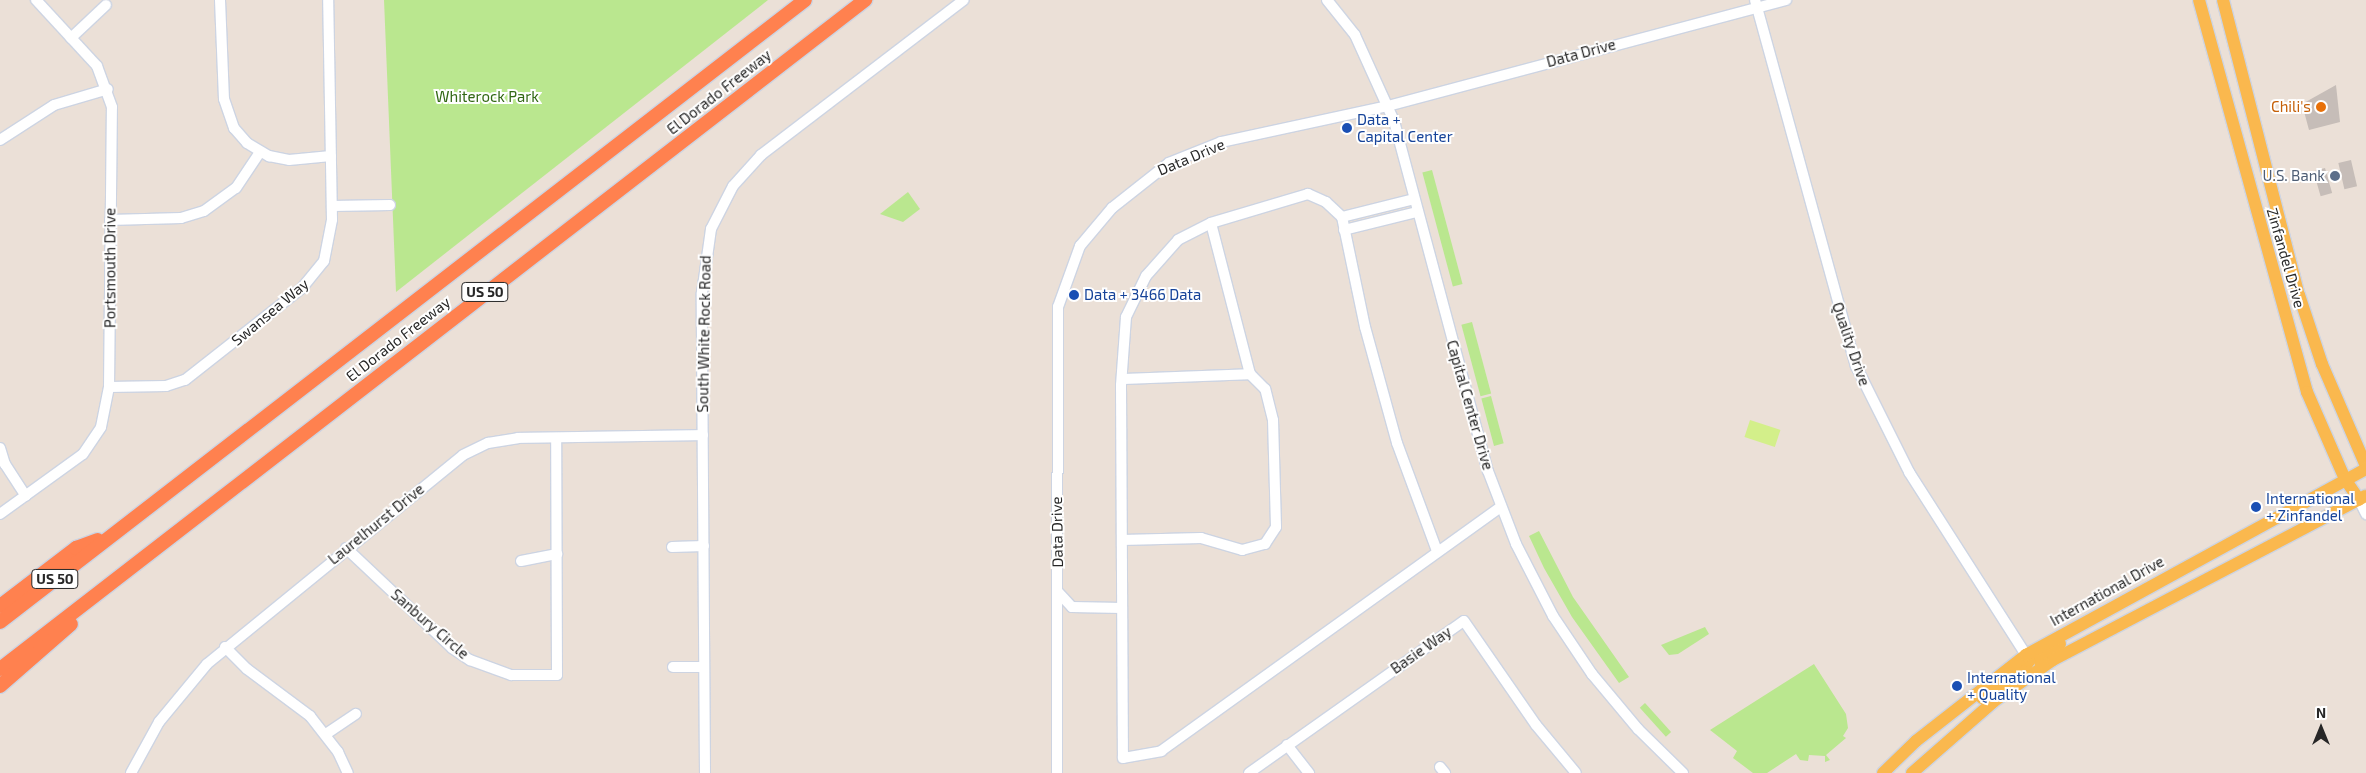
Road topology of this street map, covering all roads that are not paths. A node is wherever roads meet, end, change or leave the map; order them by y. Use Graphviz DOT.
graph roads {
  1 [pos="36,0"];
  2 [pos="220,0"];
  3 [pos="328,0"];
  4 [pos="805,0"];
  5 [pos="865,0"];
  6 [pos="964,0"];
  7 [pos="1327,0"];
  8 [pos="1786,0"];
  9 [pos="2199,0"];
  10 [pos="2223,0"];
  11 [pos="1756,4"];
  12 [pos="106,5"];
  13 [pos="71,38"];
  14 [pos="108,89"];
  15 [pos="1388,106"];
  16 [pos="0,140"];
  17 [pos="260,152"];
  18 [pos="331,156"];
  19 [pos="1414,199"];
  20 [pos="390,205"];
  21 [pos="332,206"];
  22 [pos="1417,212"];
  23 [pos="1342,217"];
  24 [pos="110,220"];
  25 [pos="1211,223"];
  26 [pos="1344,230"];
  27 [pos="1250,374"];
  28 [pos="1122,379"];
  29 [pos="109,388"];
  30 [pos="703,435"];
  31 [pos="556,438"];
  32 [pos="0,448"];
  33 [pos="2366,468"];
  34 [pos="2345,479"];
  35 [pos="26,496"];
  36 [pos="2362,498"];
  37 [pos="1501,507"];
  38 [pos="0,514"];
  39 [pos="2366,514"];
  40 [pos="110,536"];
  41 [pos="1122,540"];
  42 [pos="704,546"];
  43 [pos="672,547"];
  44 [pos="346,548"];
  45 [pos="1437,551"];
  46 [pos="557,554"];
  47 [pos="521,561"];
  48 [pos="107,587"];
  49 [pos="1057,591"];
  50 [pos="2123,600"];
  51 [pos="0,606"];
  52 [pos="1122,608"];
  53 [pos="0,622"];
  54 [pos="225,647"];
  55 [pos="2026,654"];
  56 [pos="673,667"];
  57 [pos="704,667"];
  58 [pos="2042,667"];
  59 [pos="0,669"];
  60 [pos="0,686"];
  61 [pos="356,714"];
  62 [pos="326,734"];
  63 [pos="1287,745"];
  64 [pos="1930,755"];
  65 [pos="131,773"];
  66 [pos="348,773"];
  67 [pos="705,773"];
  68 [pos="1057,773"];
  69 [pos="1249,773"];
  70 [pos="1308,773"];
  71 [pos="1576,773"];
  72 [pos="1683,773"];
  73 [pos="1883,773"];
  74 [pos="1912,773"];
  1 -- 13 [label="street, Portsmouth Drive"];
  2 -- 17 [label="street"];
  3 -- 18 [label="street, Swansea Way"];
  4 -- 40 [label="highway, El Dorado Freeway / US 50"];
  5 -- 48 [label="highway, El Dorado Freeway / US 50"];
  6 -- 30 [label="street, South White Rock Road"];
  7 -- 15 [label="street, Capital Center Drive"];
  8 -- 11 [label="street, Data Drive"];
  9 -- 34 [label="main road, Zinfandel Drive"];
  10 -- 33 [label="main road, Zinfandel Drive"];
  11 -- 15 [label="street, Data Drive"];
  11 -- 55 [label="street, Quality Drive"];
  12 -- 13 [label="street"];
  13 -- 14 [label="street, Portsmouth Drive"];
  14 -- 16 [label="street"];
  14 -- 24 [label="street, Portsmouth Drive"];
  15 -- 19 [label="street, Capital Center Drive"];
  15 -- 49 [label="street, Data Drive"];
  17 -- 18 [label="street"];
  17 -- 24 [label="street"];
  18 -- 21 [label="street, Swansea Way"];
  19 -- 22 [label="street, Capital Center Drive"];
  19 -- 23 [label="street"];
  20 -- 21 [label="street"];
  21 -- 29 [label="street, Swansea Way"];
  22 -- 26 [label="street"];
  22 -- 37 [label="street, Capital Center Drive"];
  23 -- 25 [label="street"];
  23 -- 26 [label="street"];
  24 -- 29 [label="street, Portsmouth Drive"];
  25 -- 27 [label="street"];
  25 -- 28 [label="street"];
  26 -- 45 [label="street"];
  27 -- 28 [label="street"];
  27 -- 41 [label="street"];
  28 -- 41 [label="street"];
  29 -- 35 [label="street, Portsmouth Drive"];
  30 -- 31 [label="street, Laurelhurst Drive"];
  30 -- 42 [label="street, South White Rock Road"];
  31 -- 44 [label="street, Laurelhurst Drive"];
  31 -- 46 [label="street, Sanbury Circle"];
  32 -- 35 [label="street"];
  33 -- 34 [label="main road, International Drive"];
  34 -- 36 [label="main road, Zinfandel Drive"];
  34 -- 50 [label="main road, International Drive"];
  35 -- 38 [label="street, Portsmouth Drive"];
  36 -- 39 [label="street, Zinfandel Drive"];
  36 -- 58 [label="main road"];
  37 -- 45 [label="street"];
  37 -- 72 [label="street, Capital Center Drive"];
  40 -- 51 [label="highway"];
  40 -- 53 [label="highway, El Dorado Freeway / US 50"];
  41 -- 52 [label="street"];
  42 -- 43 [label="street"];
  42 -- 57 [label="street, South White Rock Road"];
  44 -- 46 [label="street, Sanbury Circle"];
  44 -- 54 [label="street, Laurelhurst Drive"];
  45 -- 52 [label="street"];
  46 -- 47 [label="street"];
  48 -- 59 [label="highway, El Dorado Freeway / US 50"];
  48 -- 60 [label="highway"];
  49 -- 52 [label="street"];
  49 -- 68 [label="street, Data Drive"];
  50 -- 55 [label="main road, International Drive"];
  50 -- 58 [label="main road"];
  54 -- 62 [label="street"];
  54 -- 65 [label="street, Laurelhurst Drive"];
  55 -- 64 [label="main road"];
  55 -- 73 [label="main road, International Drive"];
  56 -- 57 [label="street"];
  57 -- 67 [label="street, South White Rock Road"];
  58 -- 64 [label="main road"];
  61 -- 62 [label="street"];
  62 -- 66 [label="street"];
  63 -- 69 [label="street, Basie Way"];
  63 -- 70 [label="street"];
  63 -- 71 [label="street, Basie Way"];
  64 -- 74 [label="main road"];
}
